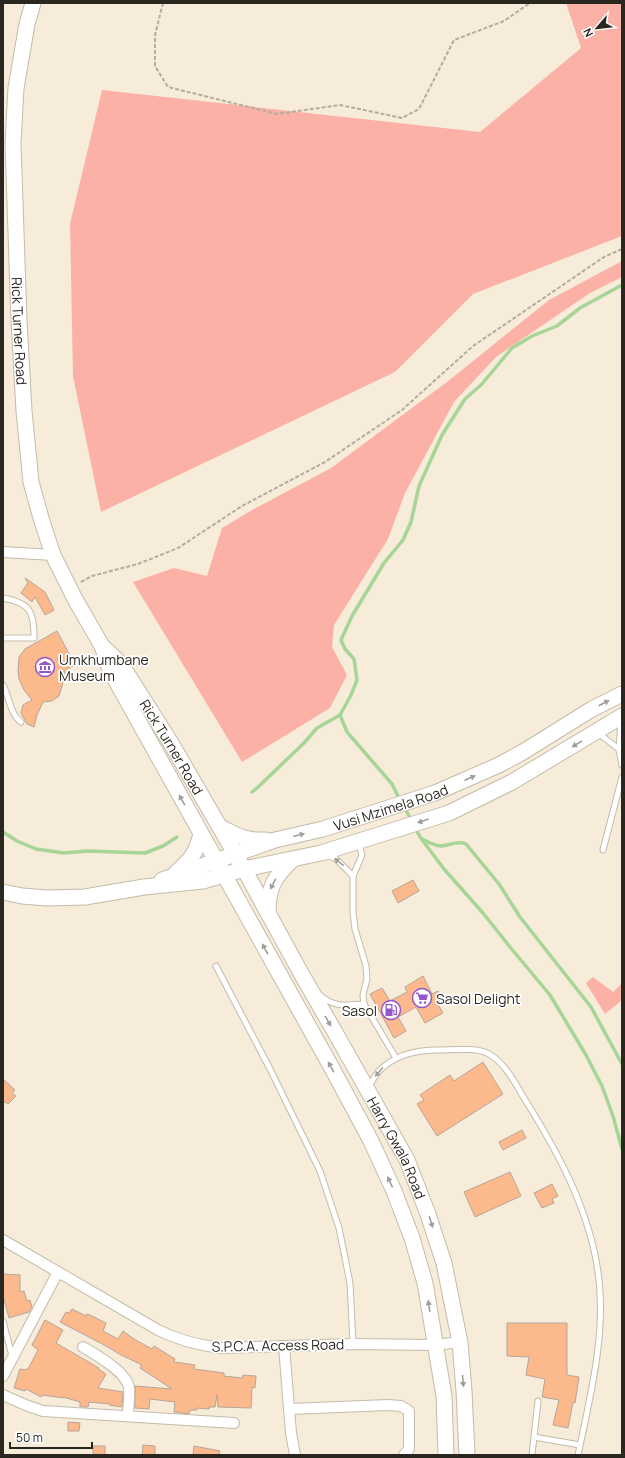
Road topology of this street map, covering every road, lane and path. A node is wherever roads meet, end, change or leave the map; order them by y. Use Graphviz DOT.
graph roads {
  1 [pos="33,3"];
  2 [pos="164,3"];
  3 [pos="530,3"];
  4 [pos="622,249"];
  5 [pos="3,552"];
  6 [pos="53,555"];
  7 [pos="69,587"];
  8 [pos="3,598"];
  9 [pos="3,638"];
  10 [pos="102,646"];
  11 [pos="3,685"];
  12 [pos="622,694"];
  13 [pos="622,716"];
  14 [pos="21,722"];
  15 [pos="597,732"];
  16 [pos="621,751"];
  17 [pos="622,765"];
  18 [pos="622,777"];
  19 [pos="220,827"];
  20 [pos="200,834"];
  21 [pos="275,840"];
  22 [pos="358,841"];
  23 [pos="603,850"];
  24 [pos="321,853"];
  25 [pos="234,854"];
  26 [pos="292,860"];
  27 [pos="216,861"];
  28 [pos="244,869"];
  29 [pos="174,875"];
  30 [pos="224,875"];
  31 [pos="353,876"];
  32 [pos="144,887"];
  33 [pos="3,892"];
  34 [pos="268,914"];
  35 [pos="216,966"];
  36 [pos="302,975"];
  37 [pos="364,1004"];
  38 [pos="396,1058"];
  39 [pos="366,1090"];
  40 [pos="3,1240"];
  41 [pos="58,1272"];
  42 [pos="3,1321"];
  43 [pos="460,1342"];
  44 [pos="353,1344"];
  45 [pos="435,1344"];
  46 [pos="284,1346"];
  47 [pos="83,1347"];
  48 [pos="13,1359"];
  49 [pos="3,1376"];
  50 [pos="3,1395"];
  51 [pos="538,1401"];
  52 [pos="290,1409"];
  53 [pos="128,1416"];
  54 [pos="234,1423"];
  55 [pos="534,1437"];
  56 [pos="580,1446"];
  57 [pos="295,1455"];
  58 [pos="404,1455"];
  59 [pos="446,1455"];
  60 [pos="467,1455"];
  61 [pos="532,1455"];
  62 [pos="578,1455"];
  1 -- 6 [label="main road, Rick Turner Road"];
  2 -- 3 [label="path"];
  4 -- 7 [label="path"];
  5 -- 6 [label="street"];
  6 -- 7 [label="main road, Rick Turner Road"];
  7 -- 10 [label="main road, Rick Turner Road"];
  8 -- 9 [label="lane"];
  10 -- 19 [label="main road, Rick Turner Road"];
  20 -- 10 [label="main road, Rick Turner Road, one-way"];
  11 -- 14 [label="lane"];
  21 -- 12 [label="main road, Vusi Mzimela Road, one-way"];
  13 -- 15 [label="main road, Vusi Mzimela Road"];
  13 -- 16 [label="lane"];
  15 -- 16 [label="lane"];
  15 -- 22 [label="main road, Vusi Mzimela Road, one-way"];
  16 -- 17 [label="lane"];
  18 -- 23 [label="lane"];
  19 -- 21 [label="main road"];
  19 -- 25 [label="main road, Rick Turner Road"];
  20 -- 27 [label="main road, Rick Turner Road"];
  20 -- 29 [label="main road"];
  21 -- 25 [label="main road, Vusi Mzimela Road"];
  22 -- 24 [label="main road, Vusi Mzimela Road"];
  22 -- 31 [label="lane"];
  24 -- 26 [label="main road, Vusi Mzimela Road"];
  31 -- 24 [label="lane, one-way"];
  25 -- 27 [label="main road, Vusi Mzimela Road"];
  25 -- 28 [label="main road, Rick Turner Road"];
  26 -- 28 [label="main road, Vusi Mzimela Road"];
  26 -- 34 [label="main road, one-way"];
  27 -- 29 [label="main road, Vusi Mzimela Road"];
  27 -- 30 [label="main road, Harry Gwala Road"];
  28 -- 30 [label="main road, Vusi Mzimela Road"];
  28 -- 34 [label="main road, Harry Gwala Road"];
  29 -- 32 [label="main road, Vusi Mzimela Road"];
  30 -- 32 [label="main road, Vusi Mzimela Road"];
  45 -- 30 [label="main road, Harry Gwala Road, one-way"];
  31 -- 37 [label="lane"];
  32 -- 33 [label="main road, Vusi Mzimela Road"];
  34 -- 36 [label="main road, Harry Gwala Road"];
  35 -- 44 [label="lane"];
  36 -- 37 [label="lane"];
  36 -- 39 [label="main road, Harry Gwala Road, one-way"];
  37 -- 38 [label="lane"];
  38 -- 39 [label="lane, one-way"];
  38 -- 56 [label="lane"];
  39 -- 43 [label="main road, Harry Gwala Road, one-way"];
  40 -- 41 [label="street, S.P.C.A. Access Road"];
  41 -- 46 [label="street, S.P.C.A. Access Road"];
  41 -- 48 [label="street"];
  42 -- 48 [label="lane"];
  43 -- 45 [label="street, S.P.C.A. Access Road"];
  43 -- 60 [label="main road, Harry Gwala Road, one-way"];
  44 -- 45 [label="street, S.P.C.A. Access Road"];
  44 -- 46 [label="street, S.P.C.A. Access Road"];
  45 -- 59 [label="main road, Harry Gwala Road"];
  46 -- 52 [label="street"];
  47 -- 53 [label="street"];
  48 -- 49 [label="street"];
  50 -- 53 [label="street"];
  51 -- 55 [label="lane"];
  52 -- 57 [label="street"];
  52 -- 58 [label="street"];
  53 -- 54 [label="street"];
  55 -- 56 [label="lane"];
  55 -- 61 [label="lane"];
  56 -- 62 [label="lane"];
}
